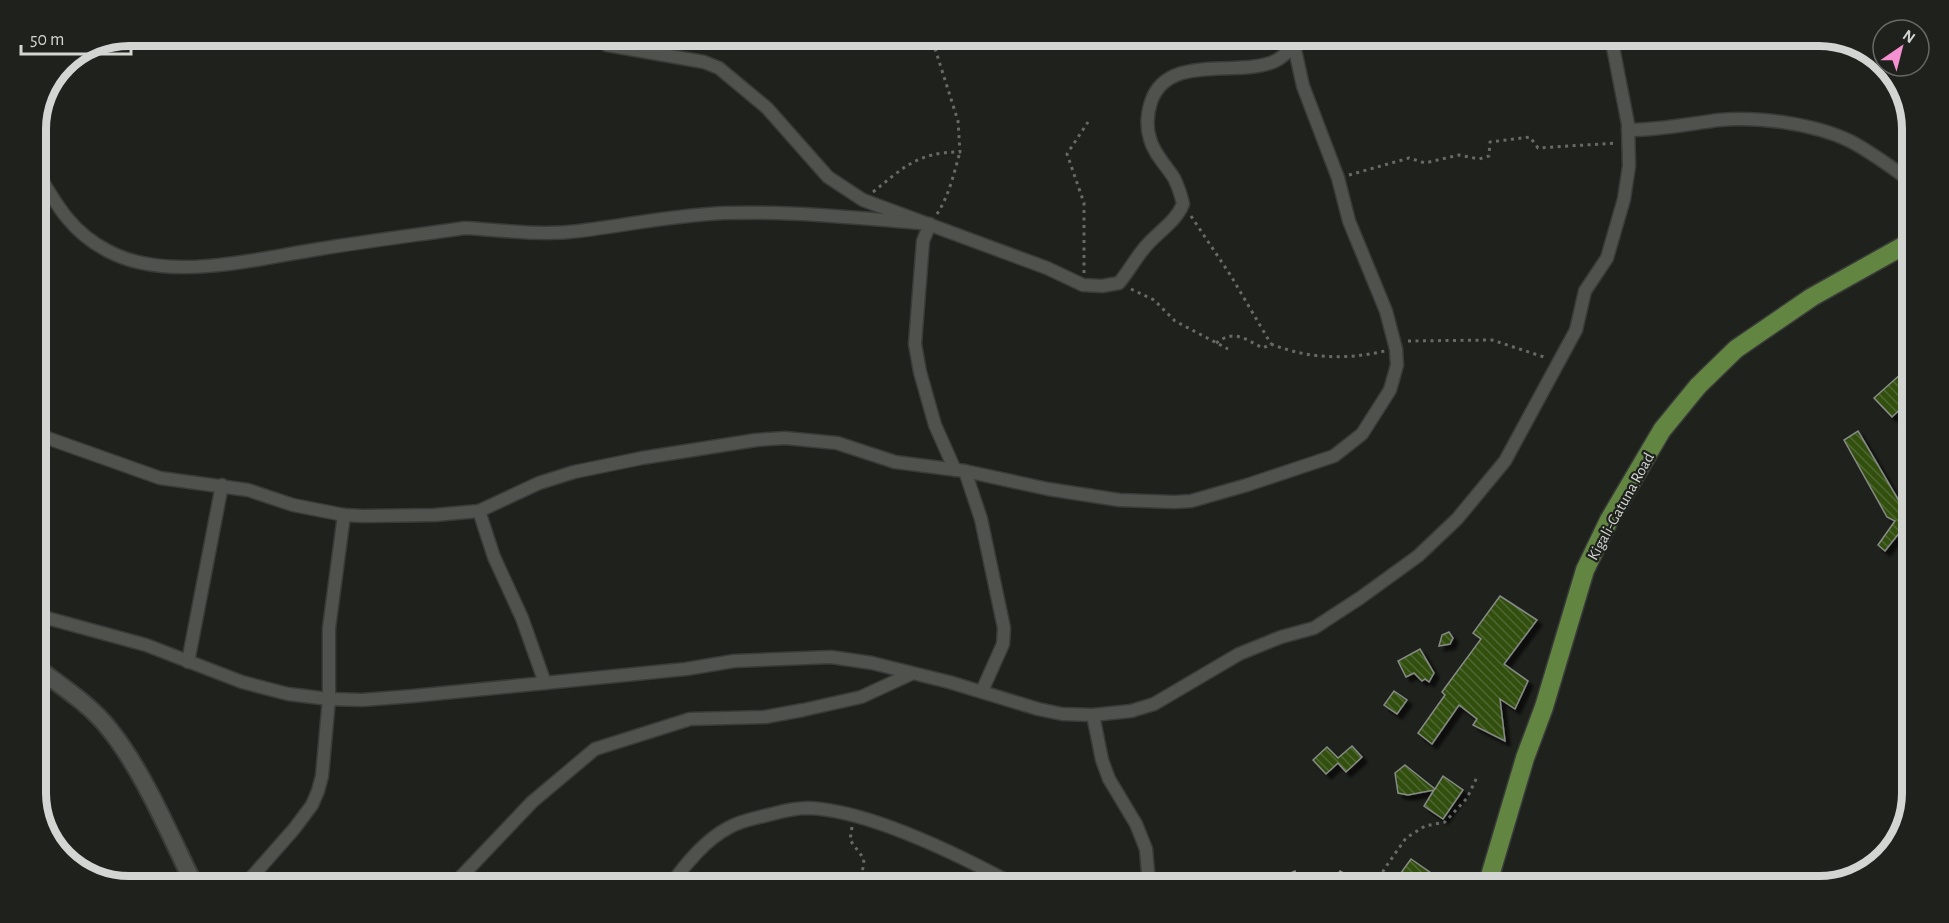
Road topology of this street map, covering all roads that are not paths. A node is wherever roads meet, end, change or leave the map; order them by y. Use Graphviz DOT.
graph roads {
  1 [pos="613,46"];
  2 [pos="1291,46"];
  3 [pos="1293,46"];
  4 [pos="1613,46"];
  5 [pos="1628,136"];
  6 [pos="1902,175"];
  7 [pos="47,189"];
  8 [pos="930,224"];
  9 [pos="1902,247"];
  10 [pos="47,438"];
  11 [pos="960,471"];
  12 [pos="222,485"];
  13 [pos="479,511"];
  14 [pos="344,515"];
  15 [pos="47,618"];
  16 [pos="188,662"];
  17 [pos="910,674"];
  18 [pos="47,676"];
  19 [pos="545,682"];
  20 [pos="982,691"];
  21 [pos="329,699"];
  22 [pos="1093,715"];
  23 [pos="190,876"];
  24 [pos="253,876"];
  25 [pos="463,876"];
  26 [pos="677,876"];
  27 [pos="997,876"];
  28 [pos="1148,876"];
  29 [pos="1490,876"];
  1 -- 8 [label="street"];
  2 -- 8 [label="street"];
  3 -- 11 [label="street"];
  4 -- 5 [label="street"];
  5 -- 6 [label="street"];
  5 -- 22 [label="street"];
  7 -- 8 [label="street"];
  8 -- 11 [label="street"];
  9 -- 29 [label="highway, Kigali-Gatuna Road"];
  10 -- 12 [label="street"];
  11 -- 13 [label="street"];
  11 -- 20 [label="street"];
  12 -- 14 [label="street"];
  12 -- 16 [label="street"];
  13 -- 14 [label="street"];
  13 -- 19 [label="street"];
  14 -- 21 [label="street"];
  15 -- 16 [label="street"];
  16 -- 21 [label="street"];
  17 -- 19 [label="street"];
  17 -- 20 [label="street"];
  17 -- 25 [label="street"];
  18 -- 23 [label="main road"];
  19 -- 21 [label="street"];
  20 -- 22 [label="street"];
  21 -- 24 [label="street"];
  22 -- 28 [label="street"];
  26 -- 27 [label="street"];
}
